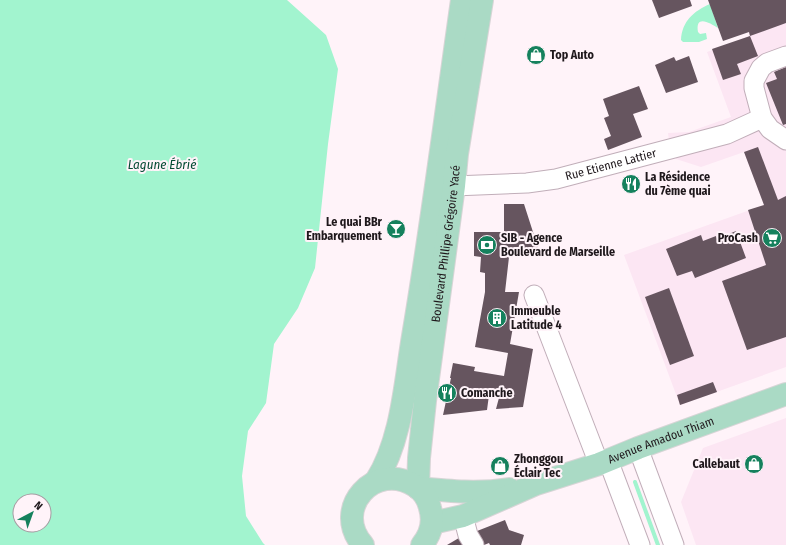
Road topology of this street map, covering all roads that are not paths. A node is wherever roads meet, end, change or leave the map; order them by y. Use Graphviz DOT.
graph roads {
  1 [pos="462,0"];
  2 [pos="482,0"];
  3 [pos="786,56"];
  4 [pos="762,118"];
  5 [pos="786,140"];
  6 [pos="454,186"];
  7 [pos="534,295"];
  8 [pos="786,394"];
  9 [pos="638,448"];
  10 [pos="604,462"];
  11 [pos="376,481"];
  12 [pos="536,484"];
  13 [pos="418,488"];
  14 [pos="463,516"];
  15 [pos="432,524"];
  16 [pos="362,545"];
  17 [pos="422,545"];
  18 [pos="474,545"];
  19 [pos="640,545"];
  20 [pos="674,545"];
  1 -- 11 [label="main road, Boulevard Phillipe Grégoire Yacé"];
  2 -- 6 [label="main road, Boulevard Phillipe Grégoire Yacé"];
  3 -- 4 [label="street"];
  4 -- 5 [label="street"];
  4 -- 6 [label="street, Rue Etienne Lattier"];
  6 -- 13 [label="main road, Boulevard Phillipe Grégoire Yacé"];
  7 -- 10 [label="street"];
  8 -- 9 [label="main road, Avenue Amadou Thiam"];
  9 -- 10 [label="main road, Avenue Amadou Thiam"];
  9 -- 20 [label="street"];
  10 -- 12 [label="main road, Avenue Amadou Thiam"];
  10 -- 19 [label="street"];
  11 -- 13 [label="main road"];
  11 -- 16 [label="main road"];
  12 -- 13 [label="main road, Avenue Amadou Thiam"];
  12 -- 14 [label="main road, Avenue Amadou Thiam"];
  13 -- 15 [label="main road"];
  14 -- 15 [label="main road, Avenue Amadou Thiam"];
  14 -- 18 [label="street"];
  15 -- 17 [label="main road"];
}
